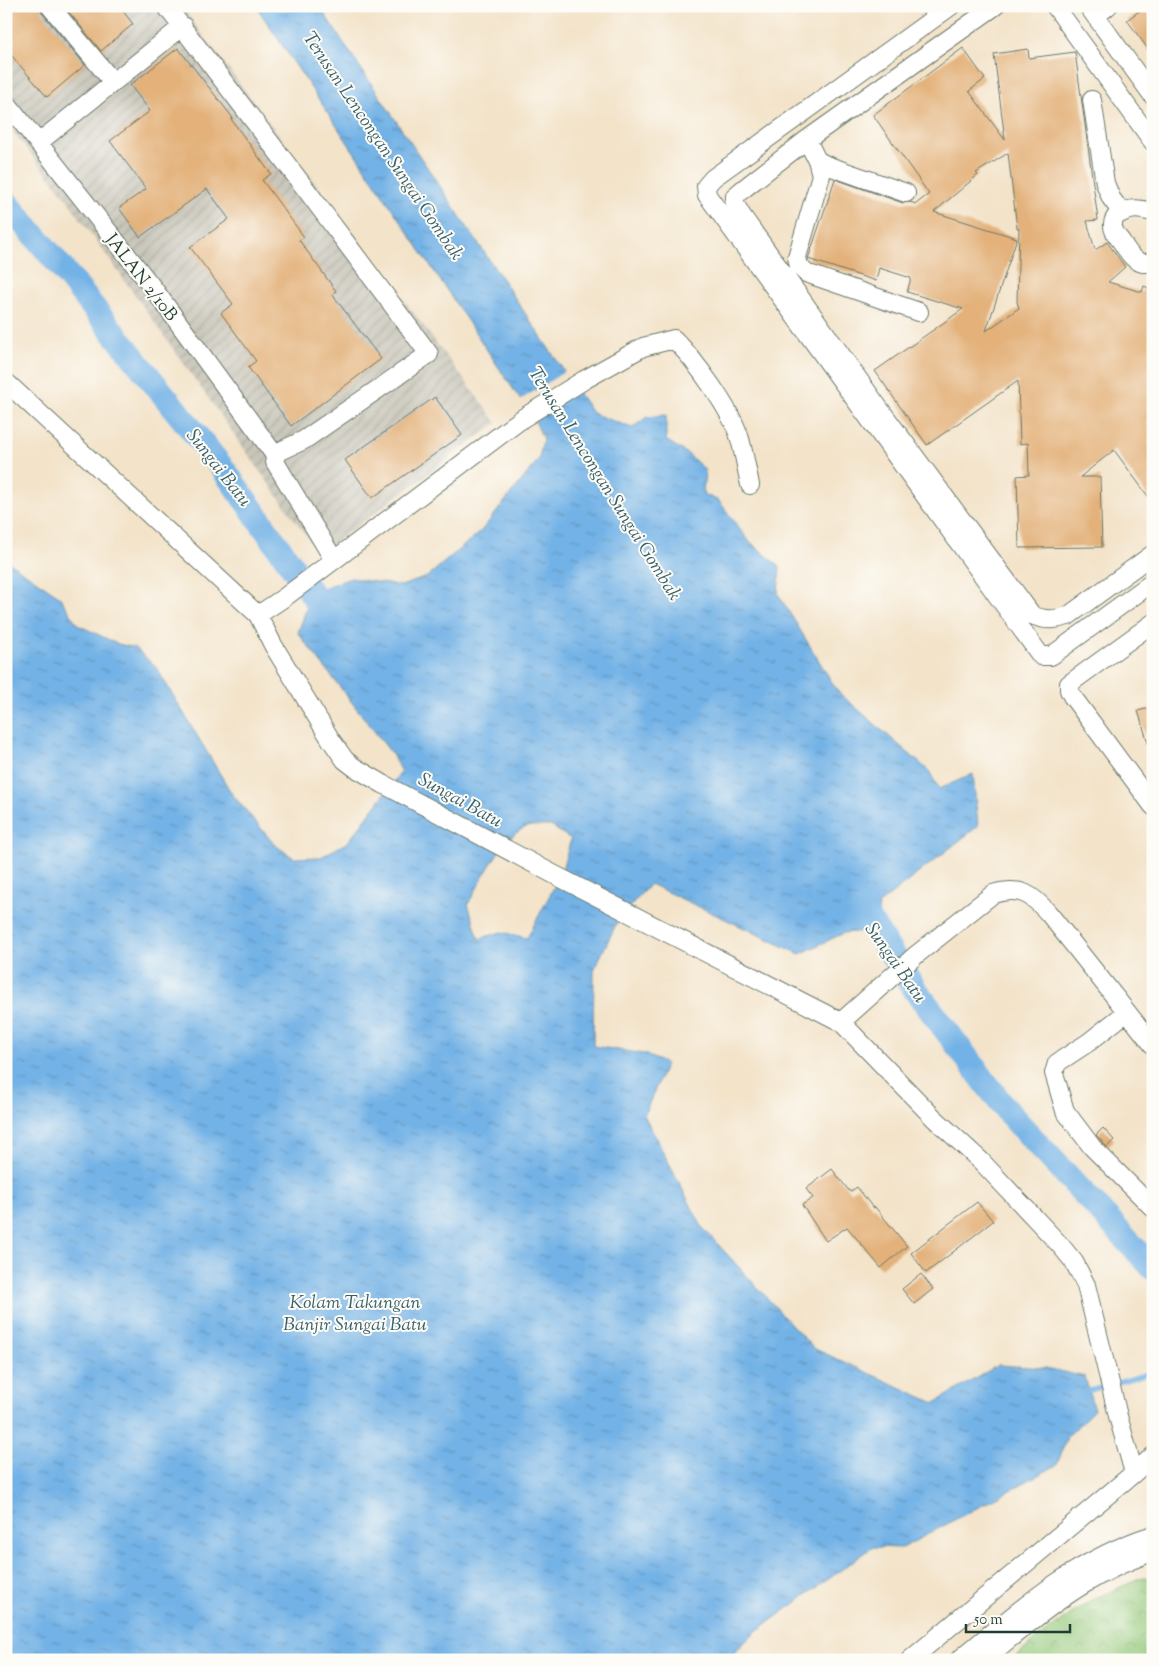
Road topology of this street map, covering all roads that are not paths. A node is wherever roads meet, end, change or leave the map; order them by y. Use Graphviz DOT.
graph roads {
  1 [pos="50,6"];
  2 [pos="166,6"];
  3 [pos="951,6"];
  4 [pos="995,6"];
  5 [pos="1054,6"];
  6 [pos="1097,9"];
  7 [pos="183,26"];
  8 [pos="113,82"];
  9 [pos="1153,96"];
  10 [pos="1092,100"];
  11 [pos="6,102"];
  12 [pos="805,141"];
  13 [pos="1153,142"];
  14 [pos="38,143"];
  15 [pos="818,160"];
  16 [pos="906,193"];
  17 [pos="1122,212"];
  18 [pos="1153,212"];
  19 [pos="1153,261"];
  20 [pos="919,312"];
  21 [pos="6,382"];
  22 [pos="274,454"];
  23 [pos="750,485"];
  24 [pos="1153,554"];
  25 [pos="328,565"];
  26 [pos="1153,582"];
  27 [pos="258,614"];
  28 [pos="1153,623"];
  29 [pos="1153,806"];
  30 [pos="1127,1012"];
  31 [pos="840,1022"];
  32 [pos="1153,1044"];
  33 [pos="1153,1208"];
  34 [pos="1153,1456"];
  35 [pos="1134,1473"];
  36 [pos="1149,1545"];
  37 [pos="910,1660"];
  38 [pos="959,1660"];
  39 [pos="984,1660"];
  1 -- 8 [label="street"];
  2 -- 7 [label="street"];
  3 -- 26 [label="street"];
  4 -- 12 [label="street"];
  5 -- 13 [label="street"];
  6 -- 9 [label="street"];
  7 -- 8 [label="street"];
  7 -- 22 [label="street"];
  8 -- 14 [label="street"];
  10 -- 17 [label="street"];
  11 -- 14 [label="street, JALAN 2/10B"];
  12 -- 15 [label="street"];
  12 -- 24 [label="street"];
  14 -- 22 [label="street, JALAN 2/10B"];
  15 -- 16 [label="street"];
  15 -- 20 [label="street"];
  17 -- 18 [label="street"];
  17 -- 19 [label="street"];
  21 -- 27 [label="street"];
  22 -- 25 [label="street, JALAN 2/10B"];
  23 -- 25 [label="street"];
  25 -- 27 [label="street"];
  27 -- 31 [label="street"];
  28 -- 29 [label="street"];
  30 -- 31 [label="street"];
  30 -- 32 [label="street"];
  30 -- 33 [label="street"];
  31 -- 35 [label="street"];
  34 -- 35 [label="street"];
  35 -- 37 [label="street"];
  36 -- 38 [label="street"];
  36 -- 39 [label="street"];
}
